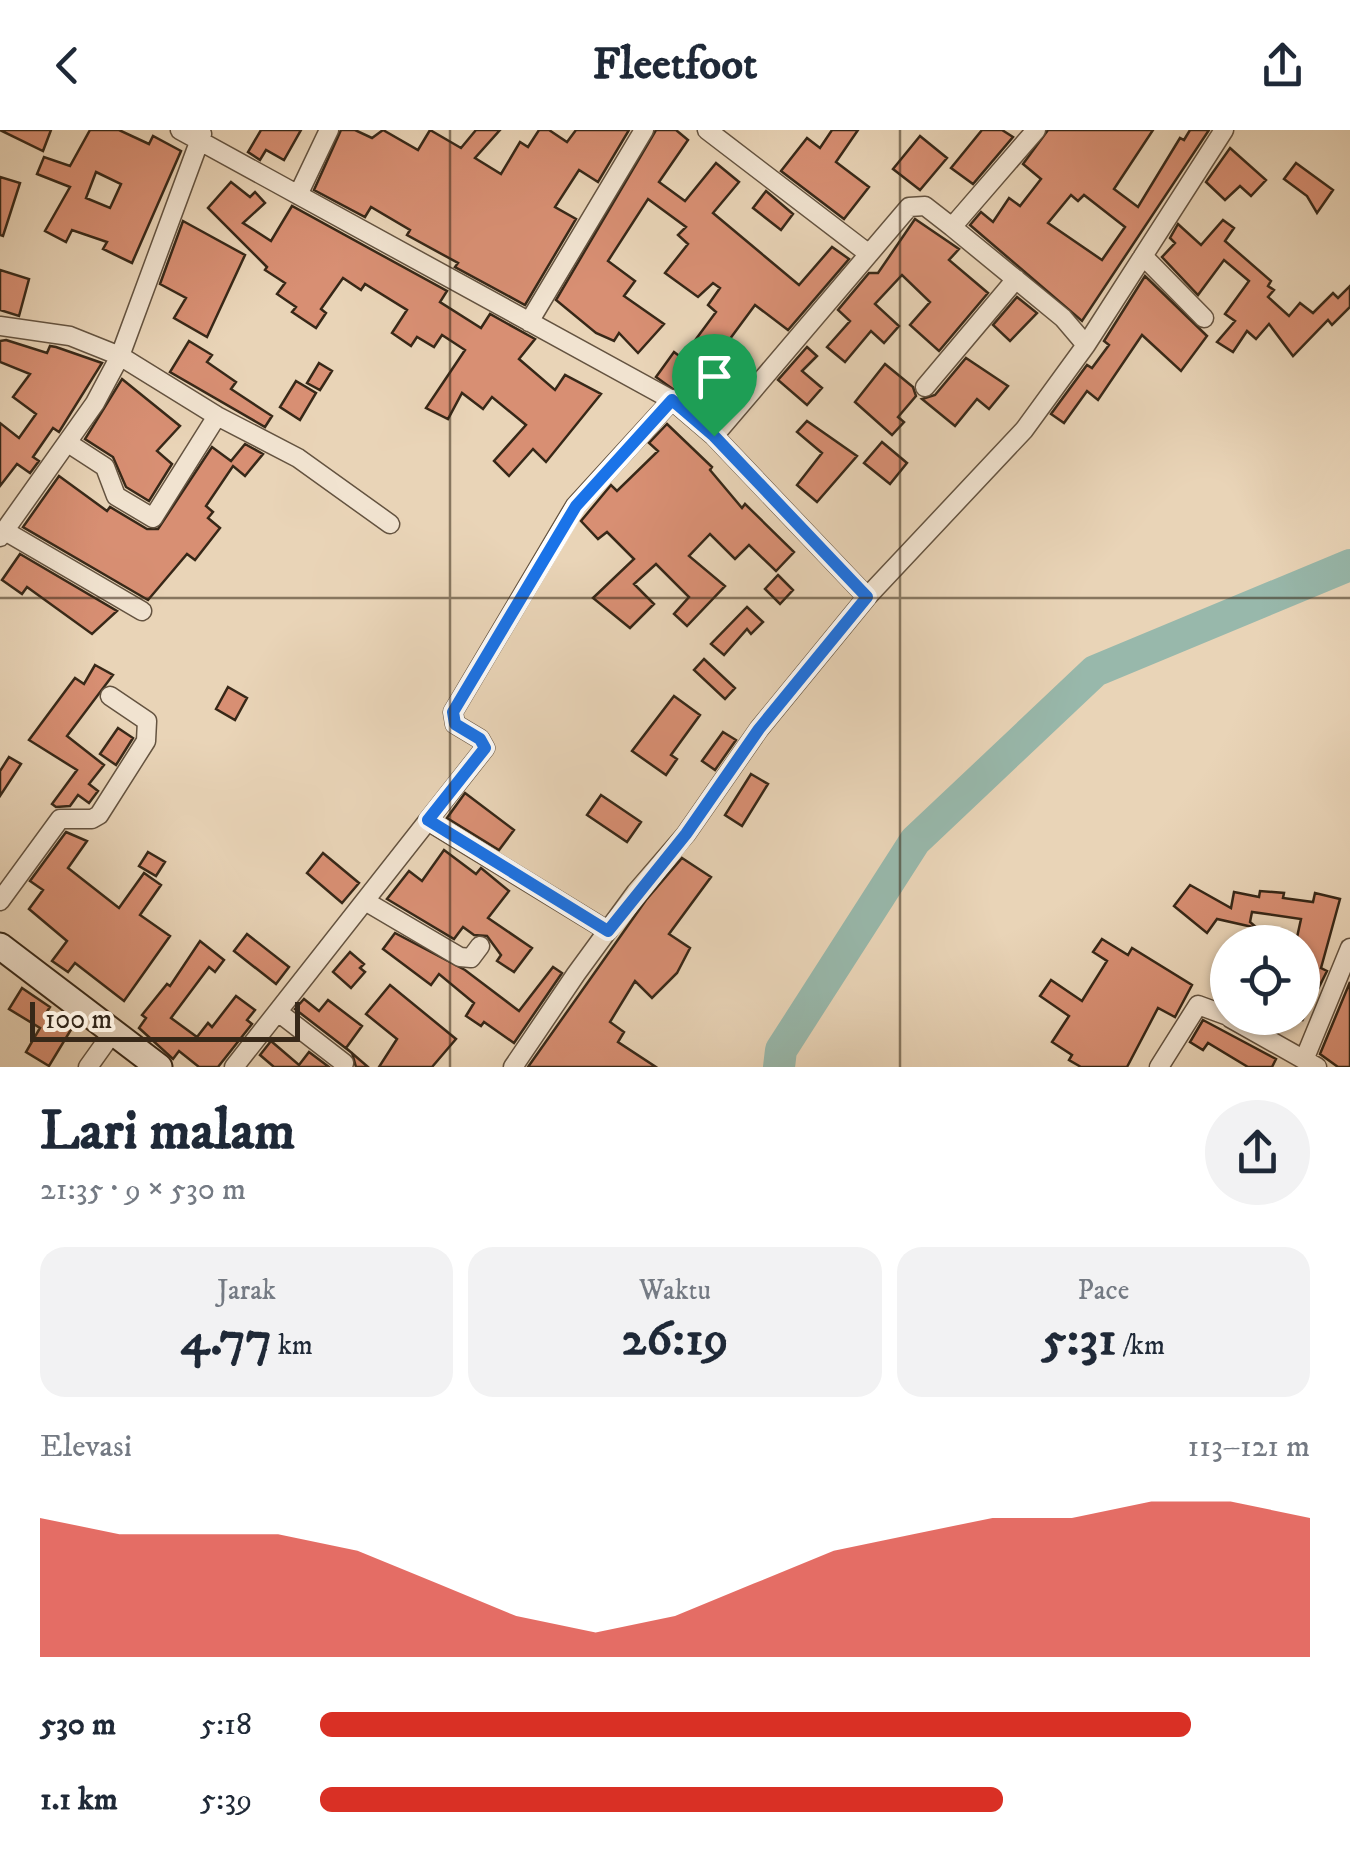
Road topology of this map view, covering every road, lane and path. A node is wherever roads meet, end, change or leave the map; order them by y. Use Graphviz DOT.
graph roads {
  1 [pos="180,130"];
  2 [pos="329,130"];
  3 [pos="644,130"];
  4 [pos="707,130"];
  5 [pos="1036,130"];
  6 [pos="1224,130"];
  7 [pos="201,135"];
  8 [pos="298,195"];
  9 [pos="952,227"];
  10 [pos="869,254"];
  11 [pos="1143,256"];
  12 [pos="1016,279"];
  13 [pos="1204,318"];
  14 [pos="528,322"];
  15 [pos="0,326"];
  16 [pos="1086,345"];
  17 [pos="120,356"];
  18 [pos="925,387"];
  19 [pos="672,400"];
  20 [pos="217,416"];
  21 [pos="714,436"];
  22 [pos="68,443"];
  23 [pos="390,524"];
  24 [pos="2,534"];
  25 [pos="867,597"];
  26 [pos="142,611"];
  27 [pos="110,696"];
  28 [pos="428,820"];
  29 [pos="0,901"];
  30 [pos="365,901"];
  31 [pos="608,931"];
  32 [pos="0,946"];
  33 [pos="480,946"];
  34 [pos="1350,948"];
  35 [pos="1210,1010"];
  36 [pos="278,1012"];
  37 [pos="113,1032"];
  38 [pos="1260,1035"];
  39 [pos="344,1063"];
  40 [pos="1311,1063"];
  41 [pos="88,1067"];
  42 [pos="158,1067"];
  43 [pos="234,1067"];
  44 [pos="513,1067"];
  45 [pos="1159,1067"];
  1 -- 7 [label="street"];
  2 -- 8 [label="street"];
  3 -- 14 [label="street"];
  4 -- 10 [label="street"];
  5 -- 9 [label="street"];
  6 -- 11 [label="street"];
  7 -- 8 [label="street"];
  7 -- 17 [label="street"];
  8 -- 14 [label="street"];
  9 -- 10 [label="street"];
  9 -- 12 [label="street"];
  10 -- 21 [label="street"];
  11 -- 13 [label="street"];
  11 -- 16 [label="street"];
  12 -- 16 [label="street"];
  12 -- 18 [label="street"];
  14 -- 19 [label="street"];
  15 -- 17 [label="street"];
  16 -- 25 [label="street"];
  17 -- 20 [label="street"];
  17 -- 22 [label="street"];
  19 -- 21 [label="street"];
  19 -- 28 [label="street"];
  20 -- 22 [label="street"];
  20 -- 23 [label="street"];
  21 -- 25 [label="street"];
  22 -- 24 [label="street"];
  24 -- 26 [label="street"];
  25 -- 31 [label="street"];
  27 -- 29 [label="street"];
  28 -- 30 [label="street"];
  28 -- 31 [label="street"];
  30 -- 33 [label="street"];
  30 -- 36 [label="street"];
  31 -- 44 [label="street"];
  32 -- 37 [label="main road"];
  34 -- 40 [label="street"];
  35 -- 45 [label="street"];
  36 -- 39 [label="street"];
  36 -- 43 [label="street"];
  37 -- 41 [label="street"];
  37 -- 42 [label="main road"];
  38 -- 40 [label="street"];
}
